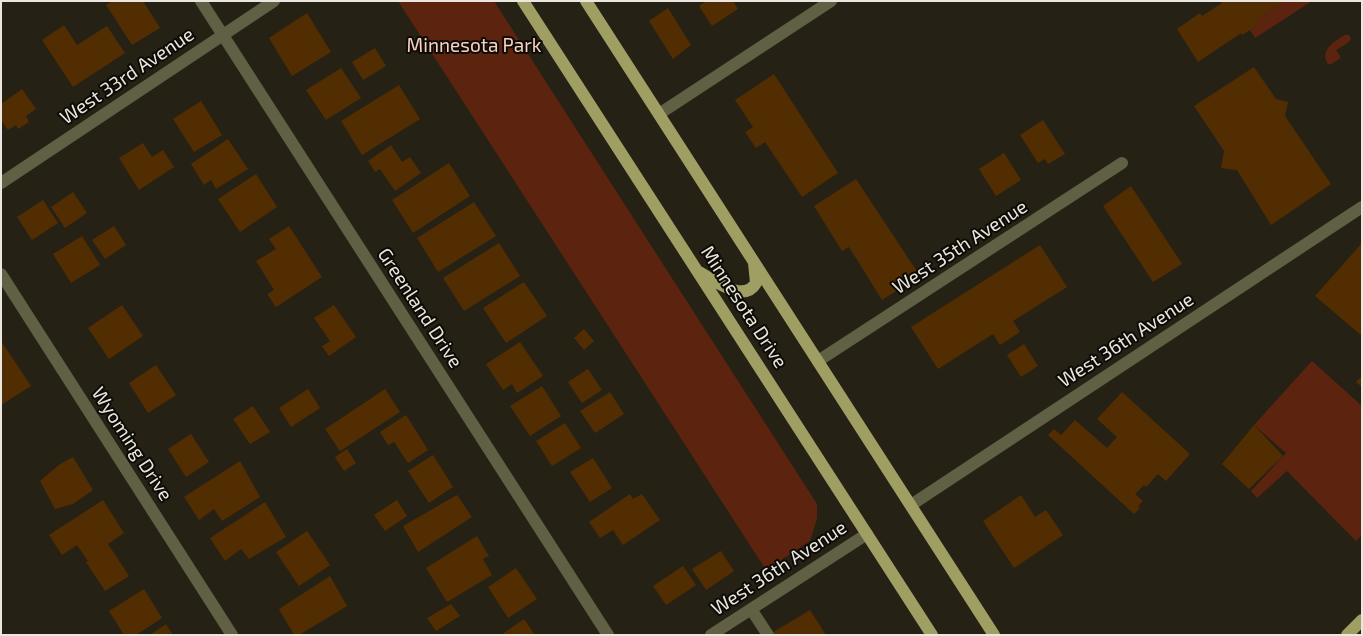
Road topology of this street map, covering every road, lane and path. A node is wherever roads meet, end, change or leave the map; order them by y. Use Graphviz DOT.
graph roads {
  1 [pos="200,1"];
  2 [pos="274,1"];
  3 [pos="523,1"];
  4 [pos="586,1"];
  5 [pos="832,1"];
  6 [pos="223,35"];
  7 [pos="659,114"];
  8 [pos="1122,164"];
  9 [pos="1,183"];
  10 [pos="1362,207"];
  11 [pos="754,261"];
  12 [pos="698,272"];
  13 [pos="1,274"];
  14 [pos="818,361"];
  15 [pos="911,505"];
  16 [pos="867,534"];
  17 [pos="751,609"];
  18 [pos="1362,620"];
  19 [pos="232,635"];
  20 [pos="608,635"];
  21 [pos="711,635"];
  22 [pos="768,635"];
  23 [pos="932,635"];
  24 [pos="994,635"];
  25 [pos="1347,635"];
  1 -- 6 [label="street, Greenland Drive"];
  2 -- 6 [label="street, West 33rd Avenue"];
  3 -- 12 [label="main road, Minnesota Drive"];
  4 -- 7 [label="main road, Minnesota Drive"];
  5 -- 7 [label="street"];
  6 -- 9 [label="street, West 33rd Avenue"];
  6 -- 20 [label="street, Greenland Drive"];
  7 -- 11 [label="main road, Minnesota Drive"];
  8 -- 14 [label="street, West 35th Avenue"];
  10 -- 15 [label="street, West 36th Avenue"];
  11 -- 12 [label="main road"];
  11 -- 14 [label="main road, Minnesota Drive"];
  12 -- 16 [label="main road, Minnesota Drive"];
  13 -- 19 [label="street, Wyoming Drive"];
  14 -- 15 [label="main road, Minnesota Drive"];
  15 -- 24 [label="main road, Minnesota Drive"];
  16 -- 17 [label="street, West 36th Avenue"];
  16 -- 23 [label="main road, Minnesota Drive"];
  17 -- 21 [label="street, West 36th Avenue"];
  17 -- 22 [label="street"];
  18 -- 25 [label="main road"];
}
